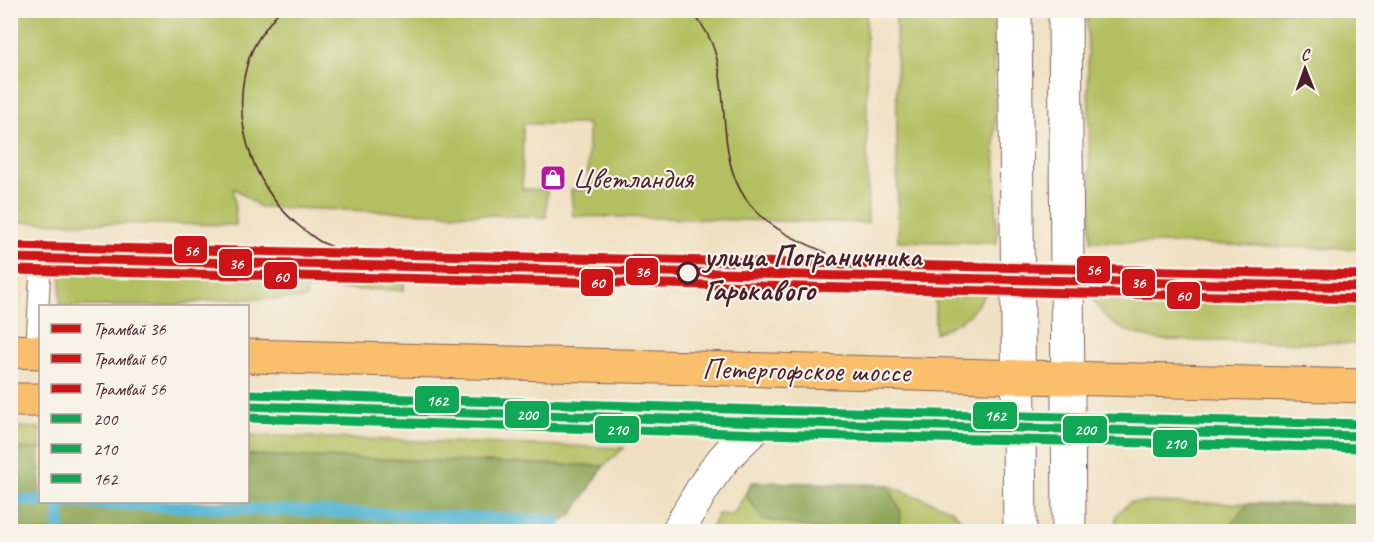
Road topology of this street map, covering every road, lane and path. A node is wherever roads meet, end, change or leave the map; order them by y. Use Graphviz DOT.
graph roads {
  1 [pos="1015,10"];
  2 [pos="1065,10"];
  3 [pos="39,278"];
  4 [pos="29,351"];
  5 [pos="249,356"];
  6 [pos="1018,375"];
  7 [pos="1067,377"];
  8 [pos="1364,386"];
  9 [pos="10,399"];
  10 [pos="39,400"];
  11 [pos="249,406"];
  12 [pos="762,422"];
  13 [pos="1019,427"];
  14 [pos="1068,428"];
  15 [pos="1364,436"];
  16 [pos="678,531"];
  17 [pos="1020,531"];
  18 [pos="1069,531"];
  1 -- 6 [label="street"];
  2 -- 7 [label="street"];
  3 -- 4 [label="lane"];
  5 -- 6 [label="main road, Петергофское шоссе"];
  6 -- 7 [label="main road, Петергофское шоссе"];
  6 -- 13 [label="street"];
  7 -- 8 [label="main road, Петергофское шоссе"];
  7 -- 14 [label="street"];
  9 -- 10 [label="main road"];
  11 -- 12 [label="main road, Петергофское шоссе"];
  12 -- 13 [label="main road, Петергофское шоссе"];
  12 -- 16 [label="street"];
  13 -- 14 [label="main road, Петергофское шоссе"];
  13 -- 17 [label="street"];
  14 -- 15 [label="main road, Петергофское шоссе"];
  14 -- 18 [label="street"];
}
